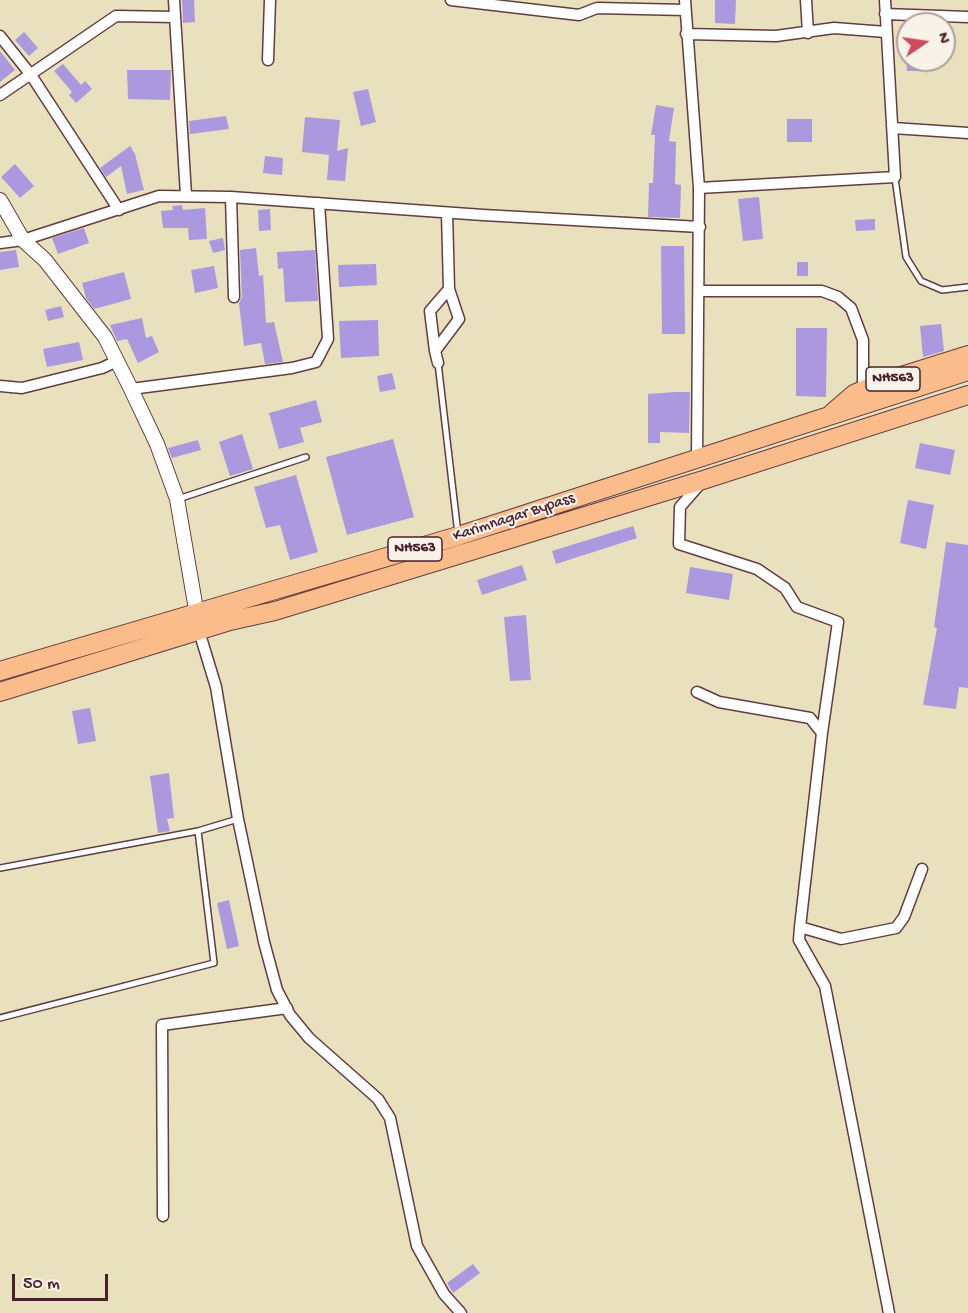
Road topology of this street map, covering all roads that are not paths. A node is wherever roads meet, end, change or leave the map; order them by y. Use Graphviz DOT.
graph roads {
  1 [pos="174,0"];
  2 [pos="270,0"];
  3 [pos="451,0"];
  4 [pos="806,0"];
  5 [pos="885,0"];
  6 [pos="685,5"];
  7 [pos="885,14"];
  8 [pos="175,17"];
  9 [pos="968,18"];
  10 [pos="886,32"];
  11 [pos="808,33"];
  12 [pos="686,34"];
  13 [pos="0,36"];
  14 [pos="268,60"];
  15 [pos="31,75"];
  16 [pos="0,95"];
  17 [pos="893,128"];
  18 [pos="968,133"];
  19 [pos="895,177"];
  20 [pos="699,188"];
  21 [pos="186,195"];
  22 [pos="231,197"];
  23 [pos="0,200"];
  24 [pos="319,203"];
  25 [pos="119,210"];
  26 [pos="447,213"];
  27 [pos="700,227"];
  28 [pos="23,240"];
  29 [pos="0,243"];
  30 [pos="968,286"];
  31 [pos="449,289"];
  32 [pos="699,291"];
  33 [pos="234,297"];
  34 [pos="435,351"];
  35 [pos="968,355"];
  36 [pos="117,361"];
  37 [pos="438,363"];
  38 [pos="968,371"];
  39 [pos="0,386"];
  40 [pos="131,389"];
  41 [pos="863,390"];
  42 [pos="968,395"];
  43 [pos="826,418"];
  44 [pos="306,457"];
  45 [pos="697,459"];
  46 [pos="703,480"];
  47 [pos="177,499"];
  48 [pos="458,536"];
  49 [pos="196,612"];
  50 [pos="200,631"];
  51 [pos="0,671"];
  52 [pos="0,692"];
  53 [pos="696,692"];
  54 [pos="822,733"];
  55 [pos="238,819"];
  56 [pos="198,831"];
  57 [pos="0,868"];
  58 [pos="922,869"];
  59 [pos="800,927"];
  60 [pos="286,1008"];
  61 [pos="0,1018"];
  62 [pos="163,1216"];
  63 [pos="461,1313"];
  64 [pos="890,1313"];
  1 -- 8 [label="street"];
  2 -- 14 [label="street"];
  3 -- 6 [label="street"];
  4 -- 11 [label="street"];
  5 -- 7 [label="street"];
  6 -- 12 [label="street"];
  7 -- 9 [label="street"];
  7 -- 10 [label="street"];
  8 -- 15 [label="street"];
  8 -- 21 [label="street"];
  10 -- 11 [label="street"];
  10 -- 17 [label="street"];
  11 -- 12 [label="street"];
  12 -- 20 [label="street"];
  13 -- 15 [label="street"];
  15 -- 16 [label="street"];
  15 -- 25 [label="street"];
  17 -- 18 [label="street"];
  17 -- 19 [label="street"];
  19 -- 20 [label="street"];
  19 -- 30 [label="lane"];
  20 -- 27 [label="street"];
  21 -- 22 [label="street"];
  21 -- 25 [label="street"];
  22 -- 24 [label="street"];
  22 -- 33 [label="street"];
  23 -- 28 [label="street"];
  24 -- 26 [label="street"];
  24 -- 40 [label="street"];
  25 -- 28 [label="street"];
  26 -- 27 [label="street"];
  26 -- 31 [label="street"];
  27 -- 32 [label="street"];
  28 -- 29 [label="street"];
  28 -- 36 [label="street"];
  31 -- 34 [label="street"];
  31 -- 34 [label="street"];
  32 -- 41 [label="street"];
  32 -- 45 [label="street"];
  34 -- 37 [label="street"];
  35 -- 41 [label="highway, NH563"];
  36 -- 39 [label="street"];
  36 -- 40 [label="street"];
  37 -- 48 [label="lane"];
  38 -- 43 [label="highway, Karimnagar Bypass"];
  40 -- 47 [label="street"];
  41 -- 43 [label="highway, NH563"];
  42 -- 46 [label="highway, NH563"];
  43 -- 45 [label="highway, Karimnagar Bypass / NH563"];
  44 -- 47 [label="lane"];
  45 -- 48 [label="highway, Karimnagar Bypass / NH563"];
  46 -- 50 [label="highway, NH563"];
  46 -- 54 [label="street"];
  47 -- 49 [label="street"];
  48 -- 49 [label="highway, Karimnagar Bypass / NH563"];
  49 -- 50 [label="street"];
  49 -- 51 [label="highway, Karimnagar Bypass / NH563"];
  50 -- 52 [label="highway, NH563"];
  50 -- 55 [label="street"];
  53 -- 54 [label="street"];
  54 -- 59 [label="street"];
  55 -- 56 [label="lane"];
  55 -- 60 [label="street"];
  56 -- 57 [label="lane"];
  56 -- 61 [label="lane"];
  58 -- 59 [label="street"];
  59 -- 64 [label="street"];
  60 -- 62 [label="street"];
  60 -- 63 [label="street"];
}
